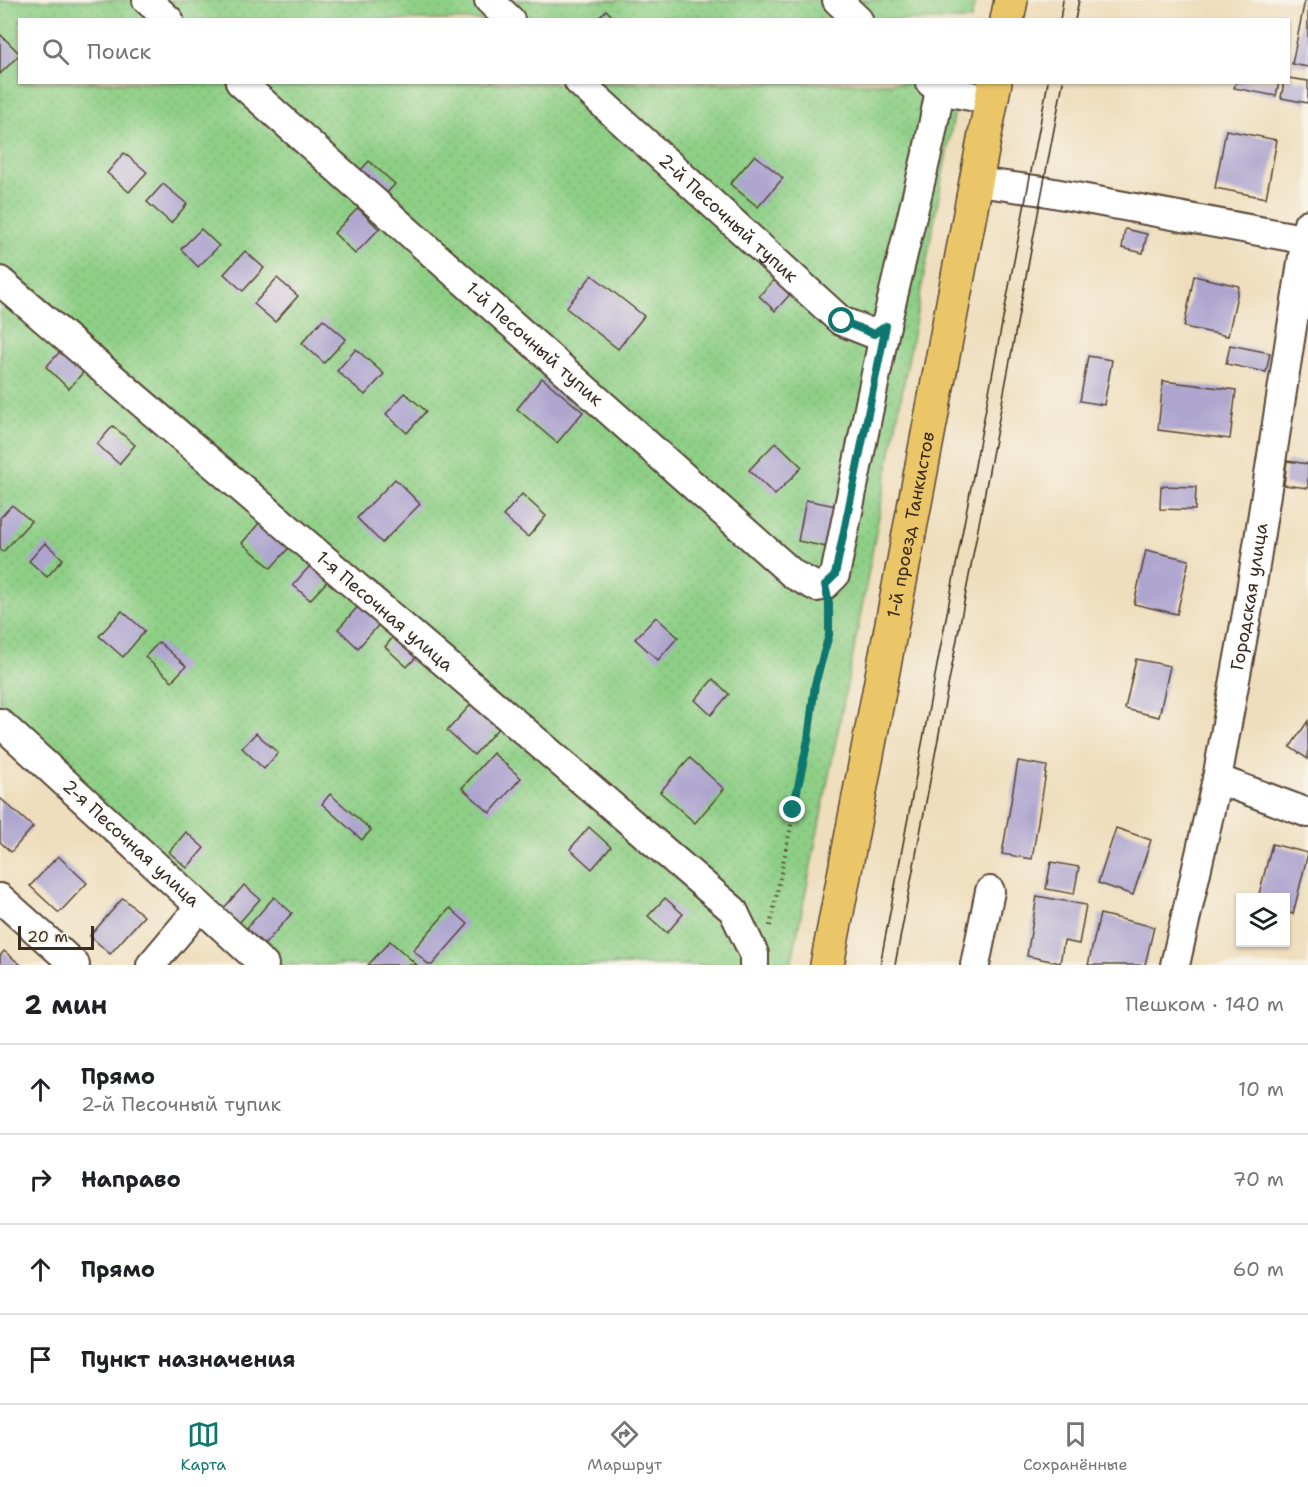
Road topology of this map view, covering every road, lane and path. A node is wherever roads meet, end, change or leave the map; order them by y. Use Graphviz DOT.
graph roads {
  1 [pos="147,0"];
  2 [pos="489,0"];
  3 [pos="837,0"];
  4 [pos="1011,0"];
  5 [pos="167,18"];
  6 [pos="508,18"];
  7 [pos="856,18"];
  8 [pos="1007,18"];
  9 [pos="242,84"];
  10 [pos="581,84"];
  11 [pos="935,86"];
  12 [pos="993,91"];
  13 [pos="977,182"];
  14 [pos="1307,234"];
  15 [pos="0,281"];
  16 [pos="886,326"];
  17 [pos="830,580"];
  18 [pos="0,723"];
  19 [pos="1217,779"];
  20 [pos="1308,813"];
  21 [pos="990,891"];
  22 [pos="0,898"];
  23 [pos="200,907"];
  24 [pos="754,960"];
  25 [pos="75,965"];
  26 [pos="151,965"];
  27 [pos="264,965"];
  28 [pos="827,965"];
  29 [pos="975,965"];
  30 [pos="1174,965"];
  1 -- 5 [label="street"];
  2 -- 6 [label="street"];
  3 -- 7 [label="street"];
  4 -- 8 [label="main road"];
  9 -- 17 [label="street, 1-й Песочный тупик"];
  10 -- 16 [label="street, 2-й Песочный тупик"];
  11 -- 12 [label="street"];
  11 -- 16 [label="street"];
  12 -- 13 [label="main road, 1-й проезд Танкистов"];
  13 -- 14 [label="street"];
  13 -- 28 [label="main road, 1-й проезд Танкистов"];
  14 -- 19 [label="street, Городская улица"];
  15 -- 24 [label="street, 1-я Песочная улица"];
  16 -- 17 [label="street"];
  17 -- 24 [label="path"];
  18 -- 23 [label="street, 2-я Песочная улица"];
  19 -- 20 [label="street"];
  19 -- 30 [label="street, Городская улица"];
  21 -- 29 [label="street"];
  22 -- 25 [label="street"];
  23 -- 26 [label="street"];
  23 -- 27 [label="street, 2-я Песочная улица"];
}
